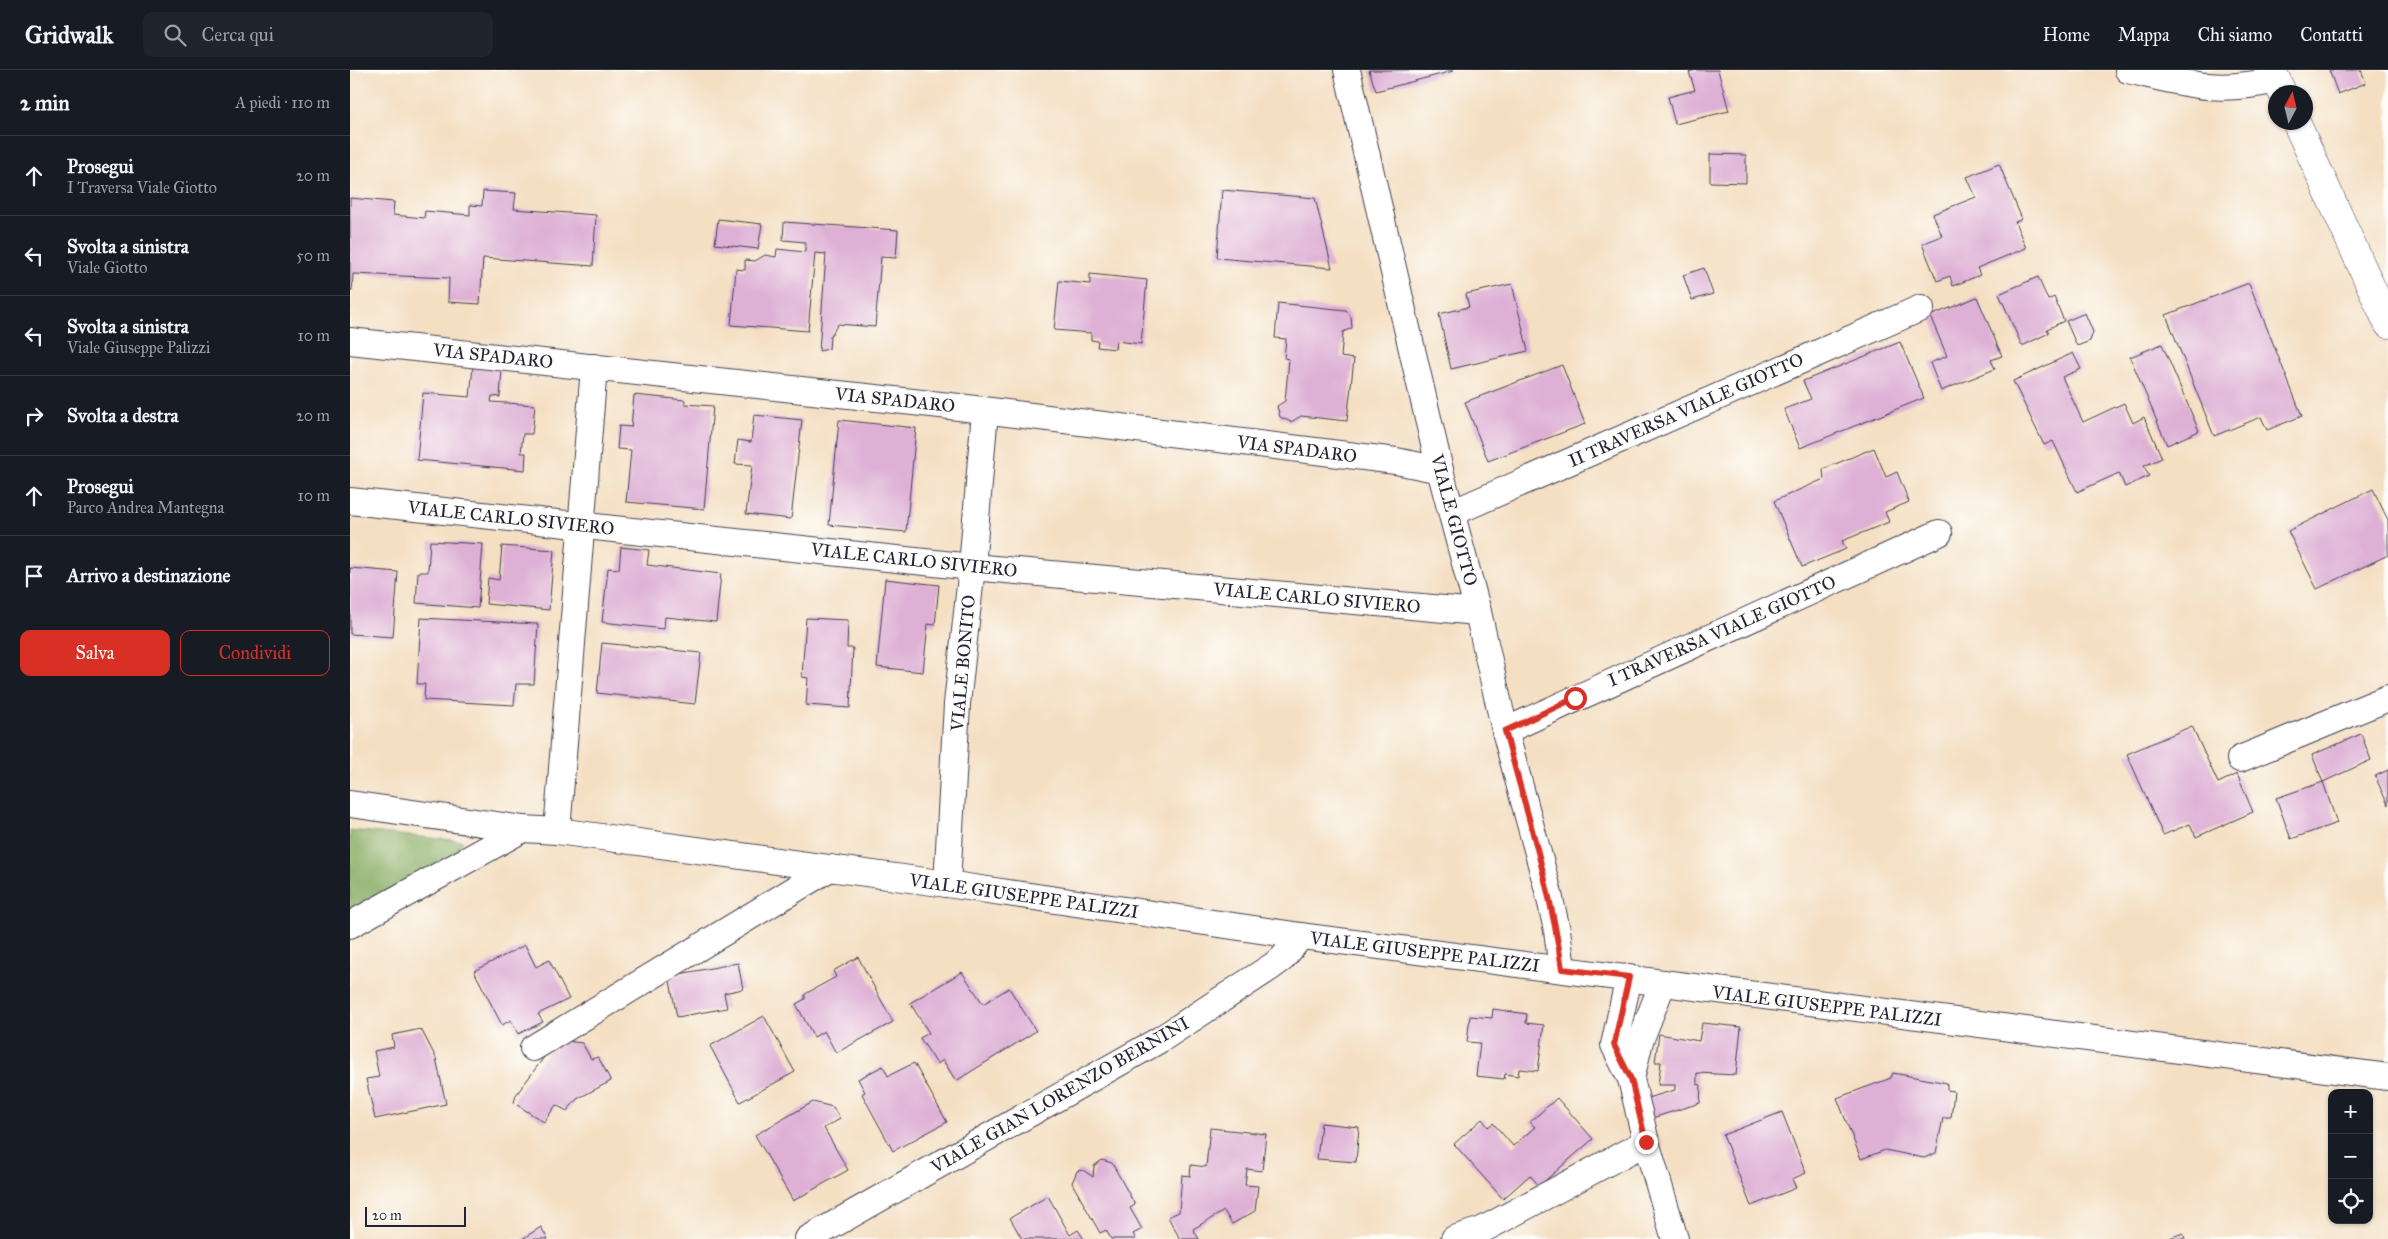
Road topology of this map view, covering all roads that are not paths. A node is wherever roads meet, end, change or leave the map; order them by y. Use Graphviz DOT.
graph roads {
  1 [pos="1347,70"];
  2 [pos="2128,70"];
  3 [pos="2277,81"];
  4 [pos="2300,130"];
  5 [pos="1922,308"];
  6 [pos="2388,324"];
  7 [pos="350,341"];
  8 [pos="594,367"];
  9 [pos="985,411"];
  10 [pos="1440,470"];
  11 [pos="350,501"];
  12 [pos="1452,513"];
  13 [pos="581,525"];
  14 [pos="1939,533"];
  15 [pos="972,567"];
  16 [pos="1478,612"];
  17 [pos="2388,698"];
  18 [pos="1505,731"];
  19 [pos="2240,759"];
  20 [pos="350,804"];
  21 [pos="523,829"];
  22 [pos="557,831"];
  23 [pos="830,868"];
  24 [pos="947,884"];
  25 [pos="350,925"];
  26 [pos="1301,936"];
  27 [pos="1562,969"];
  28 [pos="1629,977"];
  29 [pos="1662,985"];
  30 [pos="534,1048"];
  31 [pos="2388,1077"];
  32 [pos="1631,1079"];
  33 [pos="1646,1142"];
  34 [pos="808,1239"];
  35 [pos="1454,1239"];
  36 [pos="1675,1239"];
  1 -- 10 [label="street, VIALE GIOTTO"];
  2 -- 3 [label="street"];
  4 -- 6 [label="street"];
  5 -- 12 [label="street, II TRAVERSA VIALE GIOTTO"];
  7 -- 8 [label="street, VIA SPADARO"];
  8 -- 9 [label="street, VIA SPADARO"];
  8 -- 13 [label="street"];
  9 -- 10 [label="street, VIA SPADARO"];
  9 -- 15 [label="street, VIALE BONITO"];
  10 -- 12 [label="street, VIALE GIOTTO"];
  11 -- 13 [label="street, VIALE CARLO SIVIERO"];
  12 -- 16 [label="street, VIALE GIOTTO"];
  13 -- 15 [label="street, VIALE CARLO SIVIERO"];
  13 -- 22 [label="street"];
  14 -- 18 [label="street, I TRAVERSA VIALE GIOTTO"];
  15 -- 16 [label="street, VIALE CARLO SIVIERO"];
  15 -- 24 [label="street, VIALE BONITO"];
  16 -- 18 [label="street, VIALE GIOTTO"];
  17 -- 19 [label="street"];
  18 -- 27 [label="street, VIALE GIOTTO"];
  20 -- 21 [label="street, VIALE GIUSEPPE PALIZZI"];
  21 -- 22 [label="street, VIALE GIUSEPPE PALIZZI"];
  21 -- 25 [label="street"];
  22 -- 23 [label="street, VIALE GIUSEPPE PALIZZI"];
  23 -- 24 [label="street, VIALE GIUSEPPE PALIZZI"];
  23 -- 30 [label="street"];
  24 -- 26 [label="street, VIALE GIUSEPPE PALIZZI"];
  26 -- 27 [label="street, VIALE GIUSEPPE PALIZZI"];
  26 -- 34 [label="street, VIALE GIAN LORENZO BERNINI"];
  27 -- 28 [label="street, VIALE GIUSEPPE PALIZZI"];
  28 -- 29 [label="street, VIALE GIUSEPPE PALIZZI"];
  28 -- 32 [label="street"];
  29 -- 31 [label="street, VIALE GIUSEPPE PALIZZI"];
  29 -- 32 [label="street"];
  32 -- 33 [label="street"];
  33 -- 35 [label="street"];
  33 -- 36 [label="street"];
}
